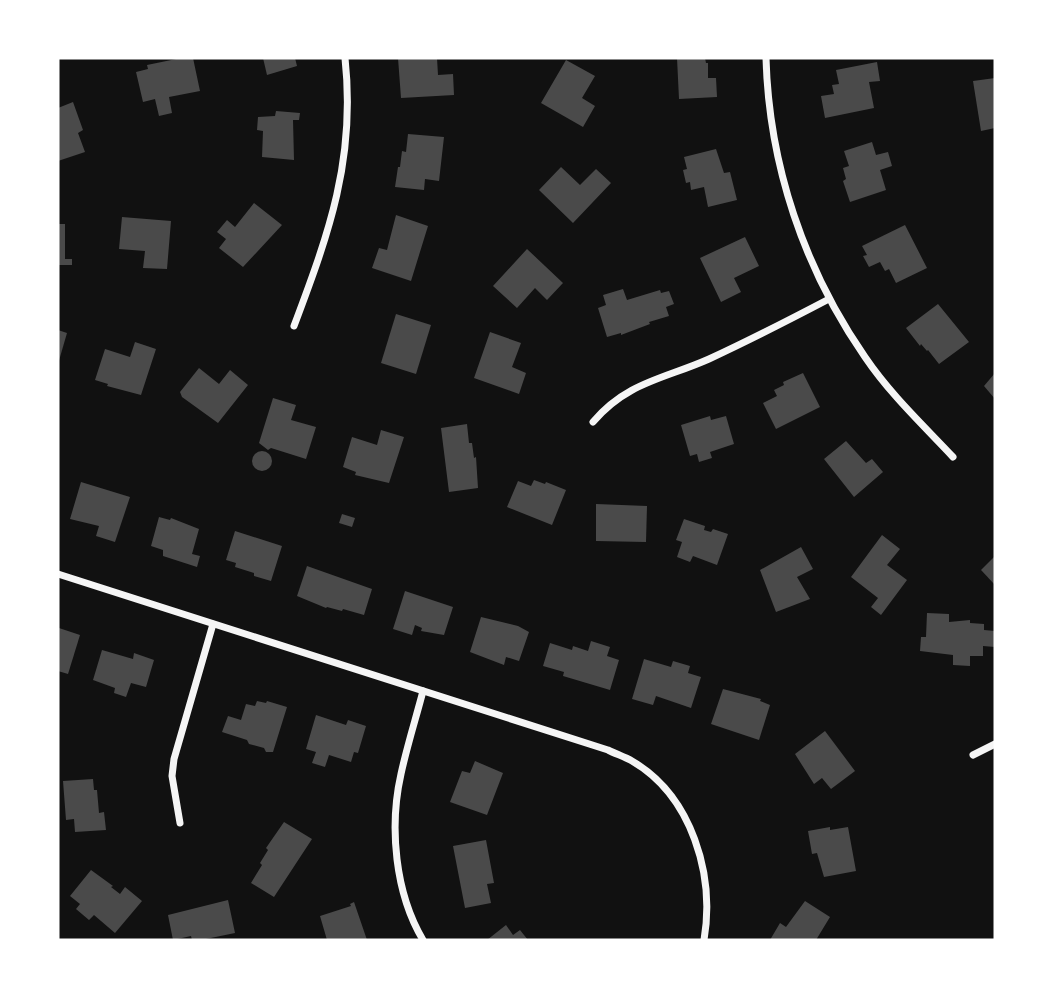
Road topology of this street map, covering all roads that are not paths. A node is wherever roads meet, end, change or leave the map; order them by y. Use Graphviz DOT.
graph roads {
  1 [pos="345,58"];
  2 [pos="766,58"];
  3 [pos="829,299"];
  4 [pos="294,327"];
  5 [pos="593,422"];
  6 [pos="953,457"];
  7 [pos="58,574"];
  8 [pos="213,624"];
  9 [pos="423,691"];
  10 [pos="995,744"];
  11 [pos="973,755"];
  12 [pos="180,823"];
  13 [pos="423,940"];
  14 [pos="704,940"];
  1 -- 4 [label="street"];
  2 -- 3 [label="street"];
  3 -- 5 [label="street"];
  3 -- 6 [label="street"];
  7 -- 8 [label="street"];
  8 -- 9 [label="street"];
  8 -- 12 [label="street"];
  9 -- 13 [label="street"];
  9 -- 14 [label="street"];
  10 -- 11 [label="street"];
}
